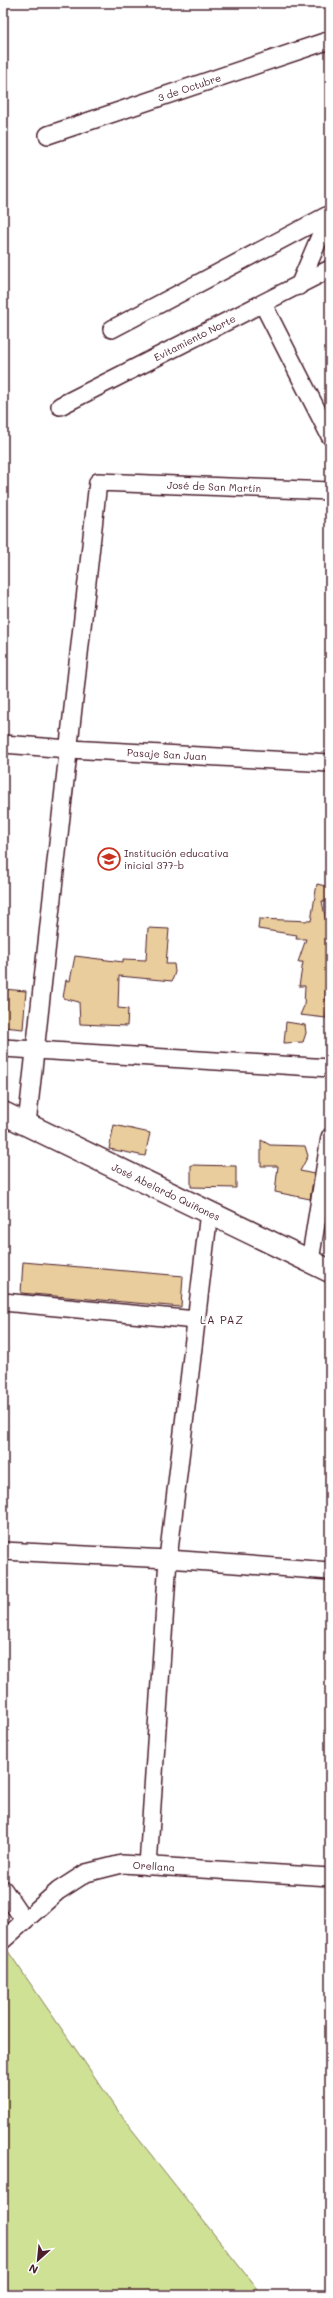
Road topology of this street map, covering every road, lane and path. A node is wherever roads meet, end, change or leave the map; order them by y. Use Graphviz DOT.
graph roads {
  1 [pos="330,40"];
  2 [pos="48,135"];
  3 [pos="329,214"];
  4 [pos="330,270"];
  5 [pos="299,286"];
  6 [pos="263,304"];
  7 [pos="112,329"];
  8 [pos="60,406"];
  9 [pos="330,436"];
  10 [pos="330,491"];
  11 [pos="3,744"];
  12 [pos="69,749"];
  13 [pos="330,763"];
  14 [pos="3,1048"];
  15 [pos="36,1051"];
  16 [pos="330,1068"];
  17 [pos="3,1112"];
  18 [pos="27,1124"];
  19 [pos="330,1137"];
  20 [pos="209,1212"];
  21 [pos="310,1262"];
  22 [pos="330,1271"];
  23 [pos="3,1302"];
  24 [pos="196,1320"];
  25 [pos="3,1551"];
  26 [pos="168,1559"];
  27 [pos="330,1571"];
  28 [pos="148,1866"];
  29 [pos="330,1877"];
  30 [pos="3,1889"];
  31 [pos="24,1920"];
  32 [pos="3,1940"];
  1 -- 2 [label="street, 3 de Octubre"];
  3 -- 5 [label="street"];
  3 -- 7 [label="street"];
  4 -- 5 [label="street, Evitamiento Norte"];
  5 -- 6 [label="street, Evitamiento Norte"];
  6 -- 8 [label="street, Evitamiento Norte"];
  6 -- 9 [label="street"];
  10 -- 12 [label="street, José de San Martín"];
  11 -- 12 [label="street, Pasaje San Juan"];
  12 -- 13 [label="street, Pasaje San Juan"];
  12 -- 15 [label="street"];
  14 -- 15 [label="street"];
  15 -- 16 [label="street"];
  15 -- 18 [label="street"];
  17 -- 18 [label="street, José Abelardo Quiñones"];
  18 -- 20 [label="street, José Abelardo Quiñones"];
  19 -- 21 [label="street"];
  20 -- 21 [label="street, José Abelardo Quiñones"];
  20 -- 24 [label="street"];
  21 -- 22 [label="street, José Abelardo Quiñones"];
  23 -- 24 [label="street"];
  24 -- 26 [label="street"];
  25 -- 26 [label="street"];
  26 -- 27 [label="street"];
  26 -- 28 [label="street"];
  28 -- 29 [label="street, Orellana"];
  28 -- 31 [label="street, Orellana"];
  30 -- 31 [label="street"];
  31 -- 32 [label="street, Orellana"];
}
